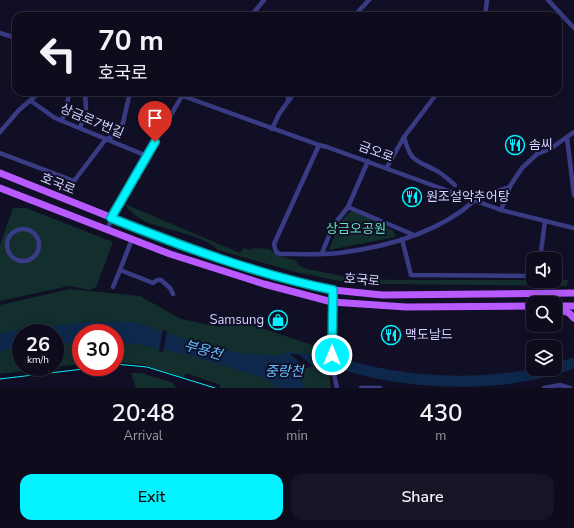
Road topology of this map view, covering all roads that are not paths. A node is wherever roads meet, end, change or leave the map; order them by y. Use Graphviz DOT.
graph roads {
  1 [pos="264,0"];
  2 [pos="369,0"];
  3 [pos="486,0"];
  4 [pos="548,0"];
  5 [pos="254,12"];
  6 [pos="358,12"];
  7 [pos="485,12"];
  8 [pos="559,12"];
  9 [pos="562,15"];
  10 [pos="574,28"];
  11 [pos="0,33"];
  12 [pos="12,37"];
  13 [pos="36,96"];
  14 [pos="69,96"];
  15 [pos="85,96"];
  16 [pos="129,96"];
  17 [pos="183,96"];
  18 [pos="189,96"];
  19 [pos="288,96"];
  20 [pos="292,96"];
  21 [pos="435,96"];
  22 [pos="31,101"];
  23 [pos="288,102"];
  24 [pos="62,121"];
  25 [pos="80,128"];
  26 [pos="272,129"];
  27 [pos="0,132"];
  28 [pos="574,132"];
  29 [pos="404,138"];
  30 [pos="567,138"];
  31 [pos="106,139"];
  32 [pos="319,145"];
  33 [pos="0,153"];
  34 [pos="147,156"];
  35 [pos="368,161"];
  36 [pos="387,167"];
  37 [pos="0,173"];
  38 [pos="573,179"];
  39 [pos="455,185"];
  40 [pos="510,187"];
  41 [pos="0,188"];
  42 [pos="574,195"];
  43 [pos="466,197"];
  44 [pos="474,201"];
  45 [pos="348,207"];
  46 [pos="501,210"];
  47 [pos="111,218"];
  48 [pos="545,221"];
  49 [pos="574,228"];
  50 [pos="107,230"];
  51 [pos="414,235"];
  52 [pos="132,239"];
  53 [pos="402,239"];
  54 [pos="38,247"];
  55 [pos="541,252"];
  56 [pos="322,253"];
  57 [pos="120,270"];
  58 [pos="526,276"];
  59 [pos="113,287"];
  60 [pos="333,290"];
  61 [pos="173,294"];
  62 [pos="382,294"];
  63 [pos="574,294"];
  64 [pos="332,302"];
  65 [pos="361,304"];
  66 [pos="526,306"];
  67 [pos="574,306"];
  68 [pos="562,307"];
  69 [pos="562,310"];
  70 [pos="574,318"];
  71 [pos="337,388"];
  72 [pos="361,388"];
  73 [pos="380,388"];
  74 [pos="544,388"];
  75 [pos="570,388"];
  1 -- 5 [label="street"];
  2 -- 6 [label="street"];
  3 -- 7 [label="street"];
  4 -- 8 [label="street"];
  9 -- 10 [label="street"];
  11 -- 12 [label="street"];
  13 -- 22 [label="street"];
  14 -- 24 [label="street"];
  15 -- 25 [label="street"];
  16 -- 31 [label="street"];
  17 -- 34 [label="street"];
  18 -- 26 [label="street, 금오로"];
  19 -- 23 [label="street"];
  20 -- 23 [label="street"];
  21 -- 29 [label="street"];
  22 -- 24 [label="street, 상금로7번길"];
  22 -- 27 [label="street"];
  23 -- 26 [label="street"];
  24 -- 25 [label="street, 상금로7번길"];
  25 -- 31 [label="street, 상금로7번길"];
  26 -- 32 [label="street, 금오로"];
  28 -- 30 [label="street"];
  29 -- 36 [label="street"];
  29 -- 39 [label="street"];
  30 -- 38 [label="street"];
  30 -- 40 [label="street"];
  31 -- 33 [label="street"];
  31 -- 34 [label="street, 상금로7번길"];
  32 -- 35 [label="street, 금오로"];
  32 -- 56 [label="street"];
  34 -- 47 [label="street"];
  35 -- 36 [label="street, 금오로"];
  35 -- 45 [label="street"];
  36 -- 43 [label="street, 금오로"];
  37 -- 47 [label="main road, 호국로"];
  38 -- 42 [label="street"];
  40 -- 43 [label="street"];
  40 -- 46 [label="street"];
  41 -- 50 [label="main road, 호국로"];
  43 -- 44 [label="street, 금오로"];
  44 -- 46 [label="street, 금오로"];
  44 -- 51 [label="street"];
  45 -- 51 [label="street"];
  45 -- 56 [label="street"];
  46 -- 48 [label="street, 금오로"];
  47 -- 50 [label="street"];
  47 -- 60 [label="main road, 호국로"];
  48 -- 49 [label="street, 금오로"];
  48 -- 55 [label="street"];
  50 -- 52 [label="main road, 호국로"];
  51 -- 53 [label="street"];
  52 -- 57 [label="street"];
  52 -- 64 [label="main road, 호국로"];
  53 -- 56 [label="street"];
  53 -- 58 [label="street"];
  54 -- 54 [label="street"];
  57 -- 59 [label="street"];
  57 -- 61 [label="street"];
  60 -- 62 [label="main road, 호국로"];
  60 -- 64 [label="street"];
  62 -- 63 [label="main road, 호국로"];
  62 -- 65 [label="main road"];
  64 -- 65 [label="main road, 호국로"];
  64 -- 71 [label="street"];
  65 -- 66 [label="main road, 호국로"];
  67 -- 68 [label="main road"];
  69 -- 70 [label="main road"];
  72 -- 73 [label="street"];
  74 -- 75 [label="street"];
}
